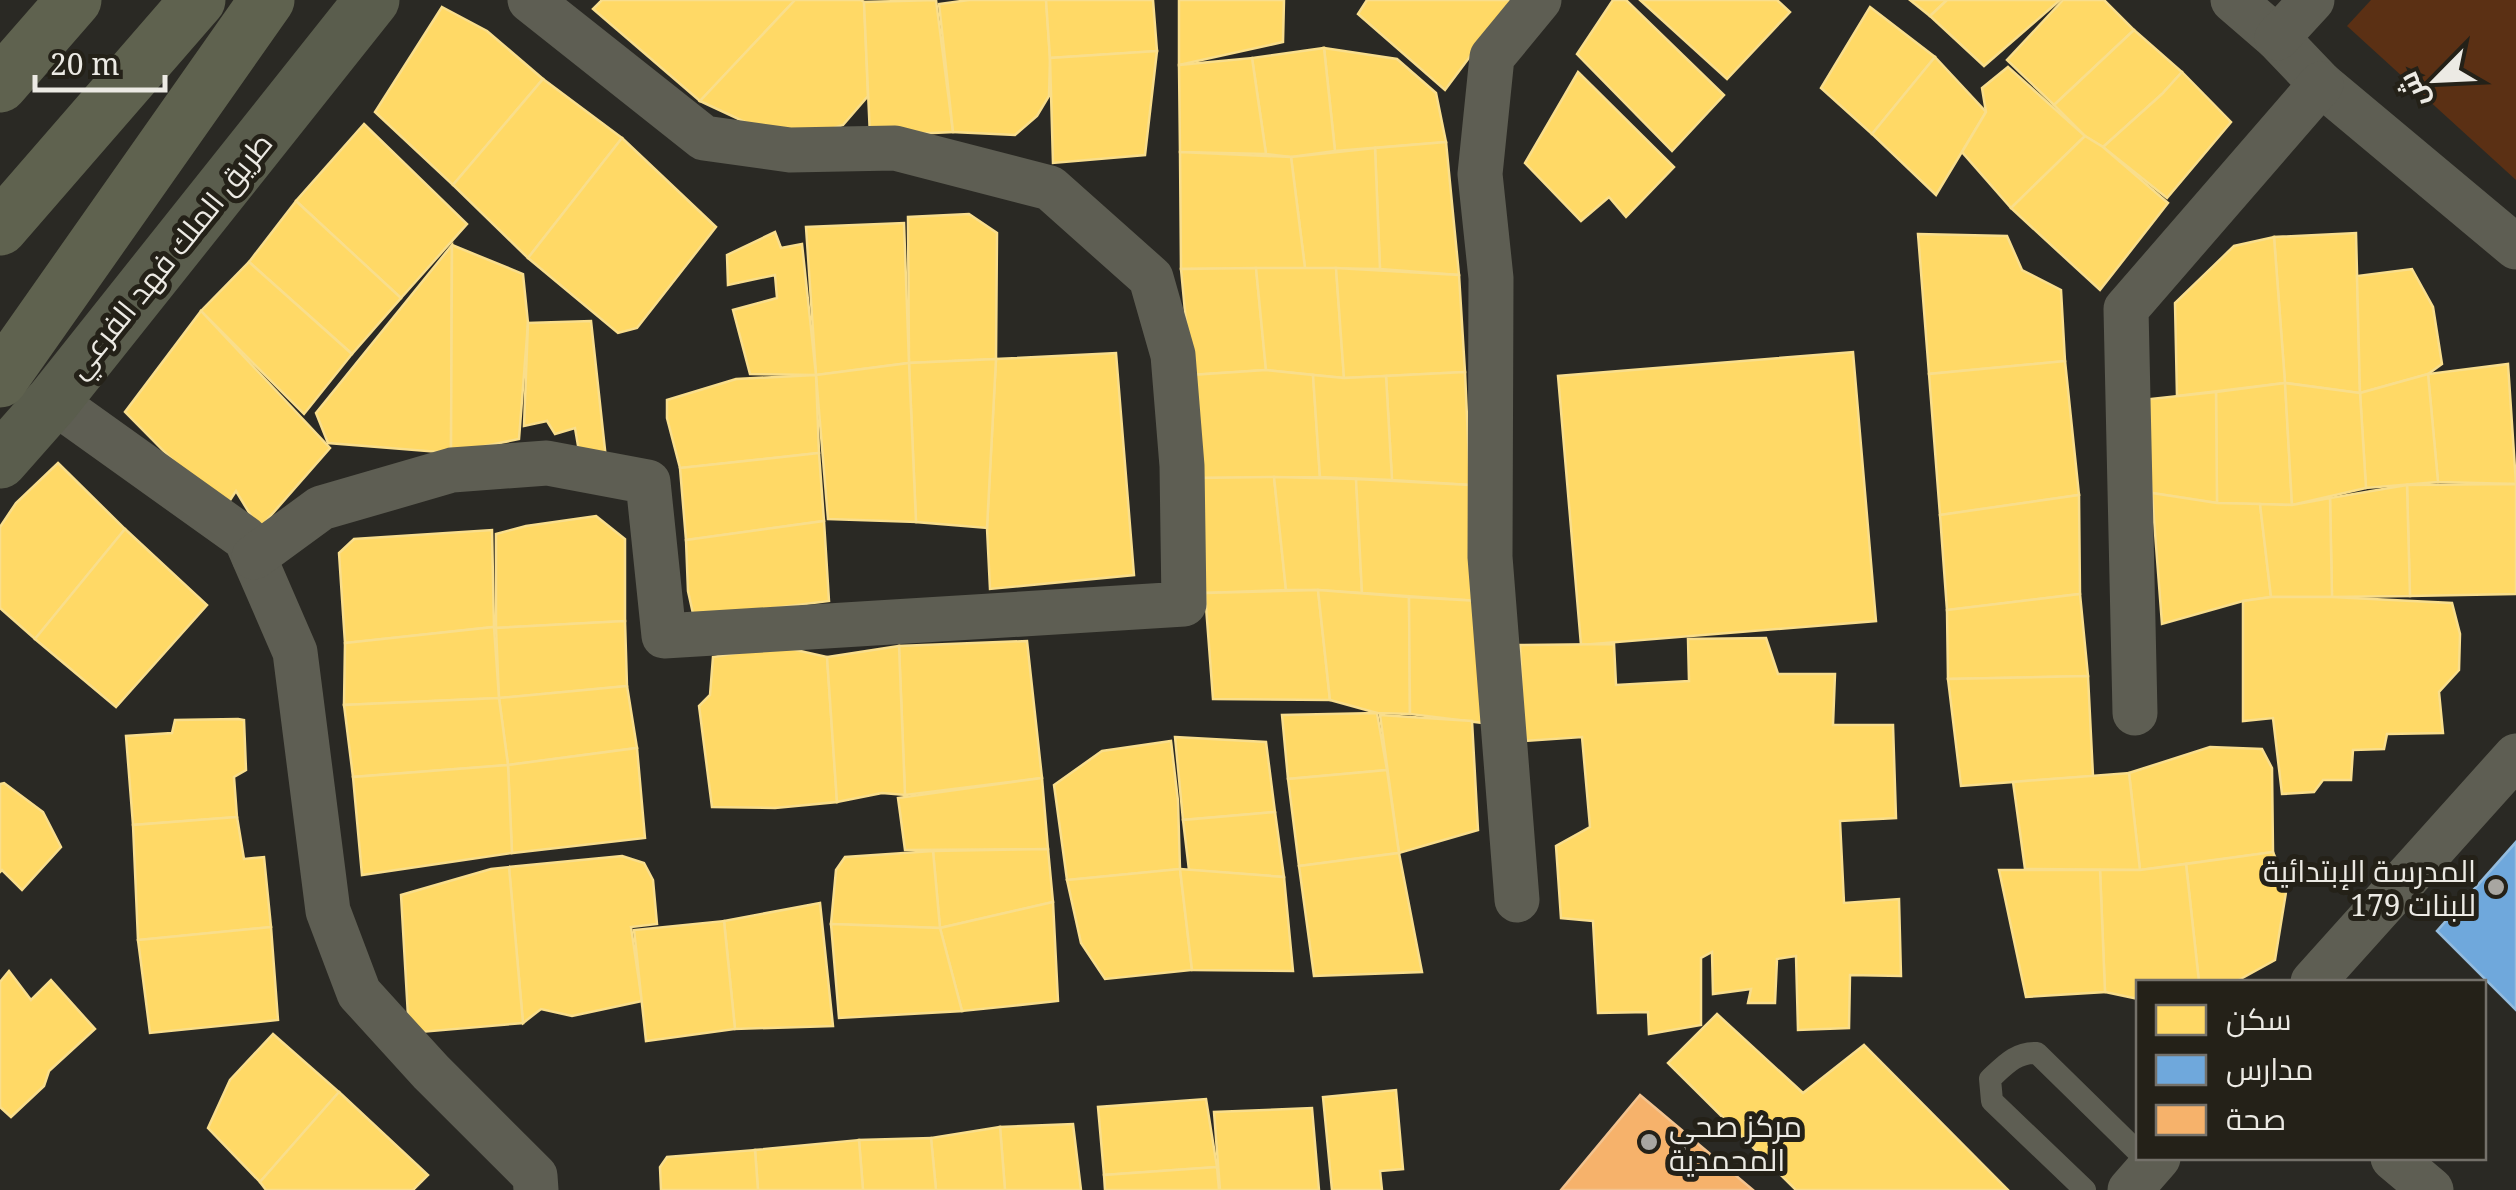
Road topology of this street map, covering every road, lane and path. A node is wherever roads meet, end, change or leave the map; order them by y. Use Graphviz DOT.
graph roads {
  1 [pos="74,0"];
  2 [pos="198,0"];
  3 [pos="267,0"];
  4 [pos="372,0"];
  5 [pos="530,0"];
  6 [pos="1539,0"];
  7 [pos="2233,0"];
  8 [pos="2312,0"];
  9 [pos="2278,38"];
  10 [pos="2321,84"];
  11 [pos="0,85"];
  12 [pos="0,228"];
  13 [pos="2516,247"];
  14 [pos="0,380"];
  15 [pos="52,401"];
  16 [pos="0,461"];
  17 [pos="254,557"];
  18 [pos="2135,712"];
  19 [pos="2516,756"];
  20 [pos="1517,900"];
  21 [pos="2315,980"];
  22 [pos="2136,1155"];
  23 [pos="2395,1160"];
  24 [pos="536,1190"];
  25 [pos="2085,1190"];
  26 [pos="2431,1190"];
  1 -- 11 [label="highway"];
  2 -- 12 [label="highway"];
  3 -- 14 [label="highway"];
  4 -- 15 [label="main road, طريق الملك فهد الفرعي"];
  5 -- 17 [label="street"];
  6 -- 20 [label="street"];
  7 -- 9 [label="street"];
  8 -- 9 [label="street"];
  9 -- 10 [label="street"];
  10 -- 13 [label="street"];
  10 -- 18 [label="street"];
  15 -- 16 [label="main road, طريق الملك فهد الفرعي"];
  15 -- 17 [label="street"];
  17 -- 24 [label="street"];
  19 -- 21 [label="street"];
  22 -- 25 [label="lane"];
  23 -- 26 [label="street"];
}
